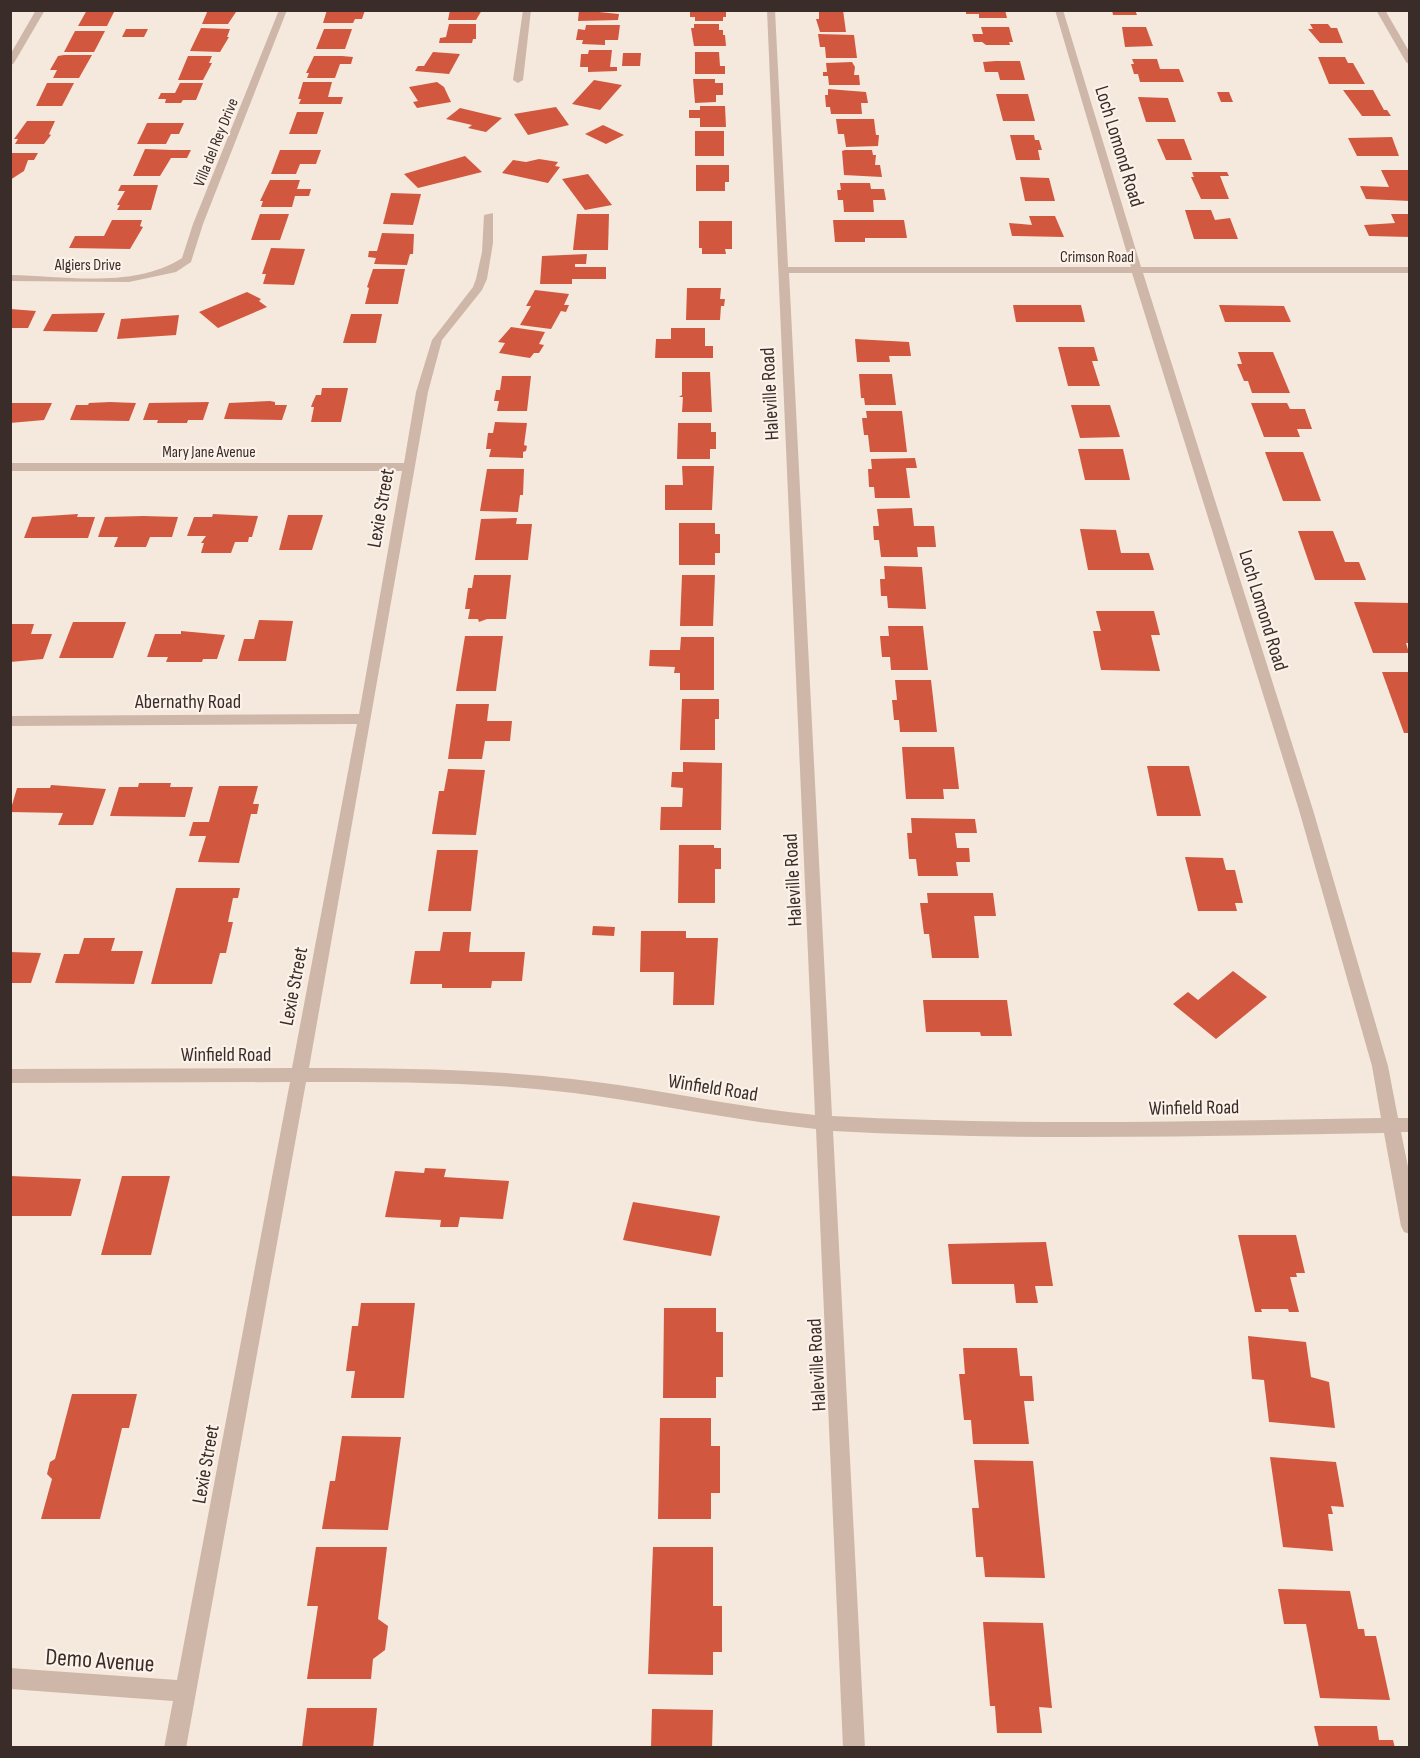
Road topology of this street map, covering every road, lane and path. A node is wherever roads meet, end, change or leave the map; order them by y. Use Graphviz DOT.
graph roads {
  1 [pos="41,10"];
  2 [pos="283,10"];
  3 [pos="527,10"];
  4 [pos="771,10"];
  5 [pos="1059,10"];
  6 [pos="1380,10"];
  7 [pos="1410,62"];
  8 [pos="10,63"];
  9 [pos="518,80"];
  10 [pos="489,215"];
  11 [pos="785,270"];
  12 [pos="1410,270"];
  13 [pos="1137,271"];
  14 [pos="165,273"];
  15 [pos="10,278"];
  16 [pos="10,467"];
  17 [pos="408,467"];
  18 [pos="365,719"];
  19 [pos="10,721"];
  20 [pos="297,1074"];
  21 [pos="10,1076"];
  22 [pos="825,1124"];
  23 [pos="1401,1125"];
  24 [pos="1410,1226"];
  25 [pos="10,1678"];
  26 [pos="185,1692"];
  27 [pos="175,1748"];
  28 [pos="854,1748"];
  1 -- 8 [label="street"];
  2 -- 14 [label="street, Villa del Rey Drive"];
  3 -- 9 [label="street"];
  4 -- 11 [label="street, Haleville Road"];
  5 -- 13 [label="street, Loch Lomond Road"];
  6 -- 7 [label="street"];
  10 -- 17 [label="street, Lexie Street"];
  11 -- 13 [label="street, Crimson Road"];
  11 -- 22 [label="street, Haleville Road"];
  12 -- 13 [label="street, Crimson Road"];
  13 -- 23 [label="street, Loch Lomond Road"];
  14 -- 15 [label="street, Algiers Drive"];
  16 -- 17 [label="street, Mary Jane Avenue"];
  17 -- 18 [label="street, Lexie Street"];
  18 -- 19 [label="street, Abernathy Road"];
  18 -- 20 [label="street, Lexie Street"];
  20 -- 21 [label="street, Winfield Road"];
  20 -- 22 [label="street, Winfield Road"];
  20 -- 26 [label="street, Lexie Street"];
  22 -- 23 [label="street, Winfield Road"];
  22 -- 28 [label="street, Haleville Road"];
  23 -- 24 [label="street, Loch Lomond Road"];
  25 -- 26 [label="street, Demo Avenue"];
  26 -- 27 [label="street, Lexie Street"];
}
